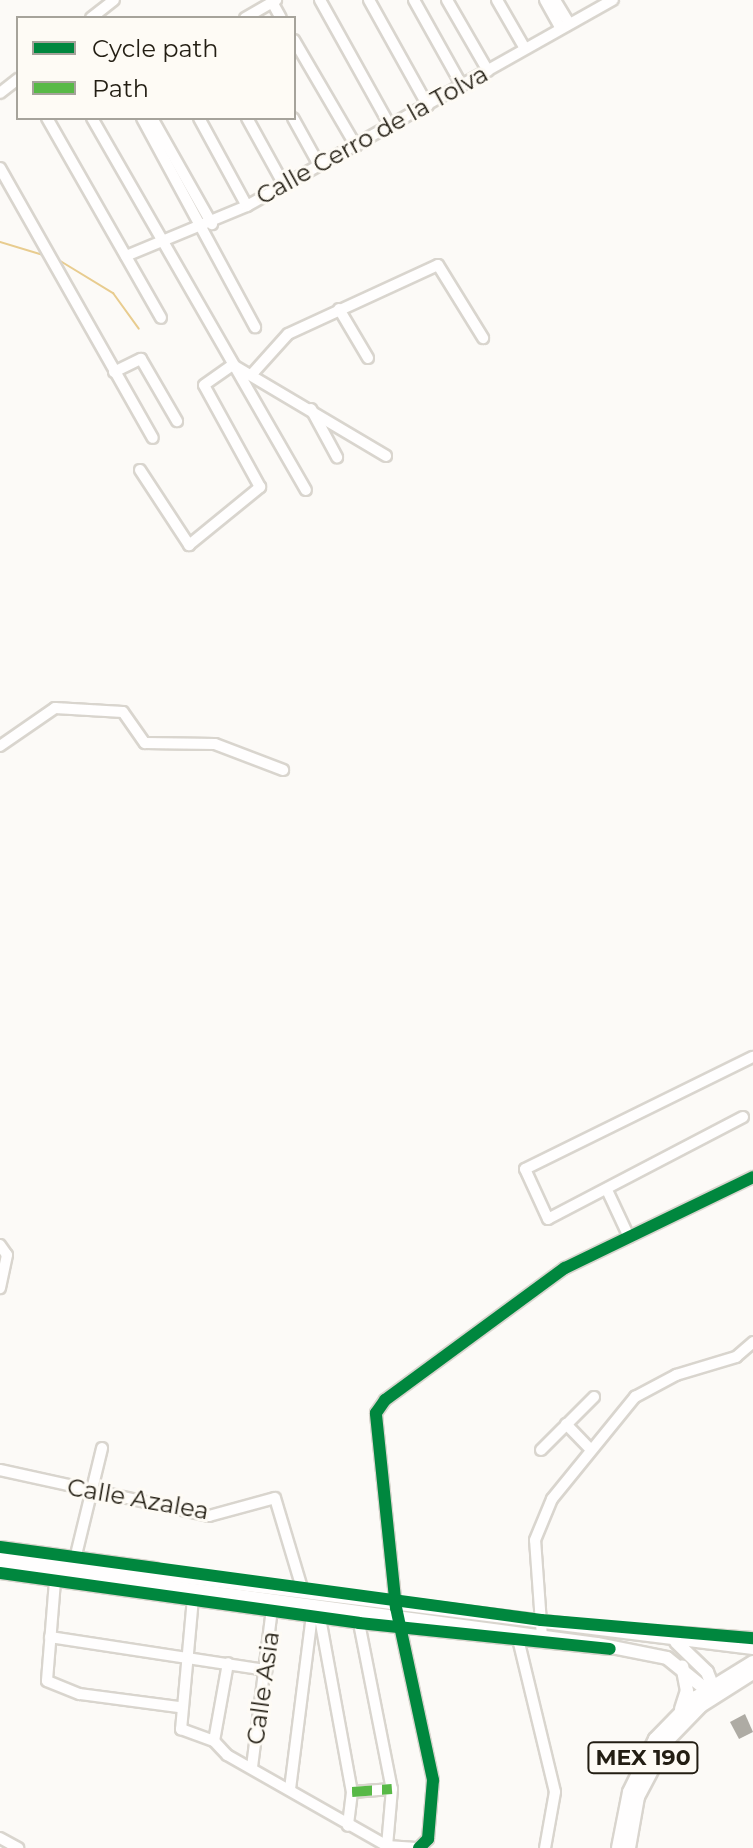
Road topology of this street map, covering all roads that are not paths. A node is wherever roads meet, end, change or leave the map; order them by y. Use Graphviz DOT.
graph roads {
  1 [pos="114,0"];
  2 [pos="320,0"];
  3 [pos="369,0"];
  4 [pos="414,0"];
  5 [pos="447,0"];
  6 [pos="497,0"];
  7 [pos="545,0"];
  8 [pos="555,0"];
  9 [pos="274,1"];
  10 [pos="606,2"];
  11 [pos="95,16"];
  12 [pos="248,16"];
  13 [pos="565,25"];
  14 [pos="296,43"];
  15 [pos="524,47"];
  16 [pos="488,71"];
  17 [pos="16,81"];
  18 [pos="462,86"];
  19 [pos="0,93"];
  20 [pos="428,106"];
  21 [pos="48,120"];
  22 [pos="93,120"];
  23 [pos="143,120"];
  24 [pos="153,120"];
  25 [pos="200,120"];
  26 [pos="248,120"];
  27 [pos="294,120"];
  28 [pos="390,126"];
  29 [pos="356,146"];
  30 [pos="319,165"];
  31 [pos="0,168"];
  32 [pos="284,185"];
  33 [pos="247,206"];
  34 [pos="206,226"];
  35 [pos="160,239"];
  36 [pos="126,256"];
  37 [pos="339,309"];
  38 [pos="161,318"];
  39 [pos="255,327"];
  40 [pos="483,338"];
  41 [pos="368,358"];
  42 [pos="233,365"];
  43 [pos="114,372"];
  44 [pos="253,373"];
  45 [pos="311,409"];
  46 [pos="177,421"];
  47 [pos="153,438"];
  48 [pos="386,456"];
  49 [pos="337,457"];
  50 [pos="140,470"];
  51 [pos="306,490"];
  52 [pos="0,746"];
  53 [pos="283,770"];
  54 [pos="753,1057"];
  55 [pos="743,1117"];
  56 [pos="753,1177"];
  57 [pos="607,1190"];
  58 [pos="629,1237"];
  59 [pos="3,1247"];
  60 [pos="0,1288"];
  61 [pos="753,1342"];
  62 [pos="594,1397"];
  63 [pos="568,1422"];
  64 [pos="594,1447"];
  65 [pos="102,1448"];
  66 [pos="541,1450"];
  67 [pos="0,1470"];
  68 [pos="93,1492"];
  69 [pos="0,1547"];
  70 [pos="0,1554"];
  71 [pos="76,1555"];
  72 [pos="0,1564"];
  73 [pos="0,1573"];
  74 [pos="55,1581"];
  75 [pos="302,1588"];
  76 [pos="193,1598"];
  77 [pos="272,1609"];
  78 [pos="398,1614"];
  79 [pos="316,1617"];
  80 [pos="359,1623"];
  81 [pos="541,1628"];
  82 [pos="647,1630"];
  83 [pos="50,1637"];
  84 [pos="753,1638"];
  85 [pos="673,1640"];
  86 [pos="519,1643"];
  87 [pos="753,1648"];
  88 [pos="610,1649"];
  89 [pos="188,1656"];
  90 [pos="753,1662"];
  91 [pos="228,1663"];
  92 [pos="682,1666"];
  93 [pos="266,1670"];
  94 [pos="753,1673"];
  95 [pos="714,1691"];
  96 [pos="179,1707"];
  97 [pos="679,1712"];
  98 [pos="214,1741"];
  99 [pos="252,1767"];
  100 [pos="290,1789"];
  101 [pos="392,1789"];
  102 [pos="352,1792"];
  103 [pos="348,1826"];
  104 [pos="0,1838"];
  105 [pos="387,1846"];
  106 [pos="18,1848"];
  107 [pos="418,1848"];
  108 [pos="545,1848"];
  109 [pos="618,1848"];
  110 [pos="629,1848"];
  1 -- 11 [label="street"];
  2 -- 28 [label="street"];
  3 -- 20 [label="street"];
  4 -- 18 [label="street"];
  5 -- 16 [label="street"];
  6 -- 15 [label="street"];
  7 -- 13 [label="street"];
  8 -- 13 [label="street"];
  9 -- 12 [label="street"];
  10 -- 13 [label="street, Calle Cerro de la Tolva"];
  13 -- 15 [label="street, Calle Cerro de la Tolva"];
  14 -- 29 [label="street"];
  15 -- 16 [label="street, Calle Cerro de la Tolva"];
  16 -- 18 [label="street, Calle Cerro de la Tolva"];
  17 -- 19 [label="street"];
  18 -- 20 [label="street, Calle Cerro de la Tolva"];
  20 -- 28 [label="street, Calle Cerro de la Tolva"];
  21 -- 36 [label="street"];
  22 -- 35 [label="street"];
  23 -- 34 [label="street"];
  24 -- 34 [label="street"];
  25 -- 33 [label="street"];
  26 -- 32 [label="street"];
  27 -- 30 [label="street"];
  28 -- 29 [label="street, Calle Cerro de la Tolva"];
  29 -- 30 [label="street, Calle Cerro de la Tolva"];
  30 -- 32 [label="street, Calle Cerro de la Tolva"];
  31 -- 43 [label="street"];
  32 -- 33 [label="street, Calle Cerro de la Tolva"];
  33 -- 34 [label="street, Calle Cerro de la Tolva"];
  34 -- 35 [label="street, Calle Cerro de la Tolva"];
  34 -- 39 [label="street"];
  35 -- 36 [label="street, Calle Cerro de la Tolva"];
  35 -- 42 [label="street"];
  36 -- 38 [label="street"];
  37 -- 40 [label="street"];
  37 -- 41 [label="street"];
  37 -- 44 [label="street"];
  42 -- 44 [label="street"];
  42 -- 50 [label="street"];
  42 -- 51 [label="street"];
  43 -- 46 [label="street"];
  43 -- 47 [label="street"];
  44 -- 45 [label="street"];
  45 -- 48 [label="street"];
  45 -- 49 [label="street"];
  52 -- 53 [label="street"];
  54 -- 57 [label="street"];
  55 -- 57 [label="street"];
  56 -- 58 [label="street"];
  57 -- 58 [label="street"];
  58 -- 78 [label="street"];
  59 -- 60 [label="street"];
  61 -- 64 [label="street"];
  62 -- 63 [label="street"];
  63 -- 64 [label="street"];
  63 -- 66 [label="street"];
  64 -- 81 [label="street"];
  65 -- 68 [label="street"];
  67 -- 68 [label="street, Calle Azalea"];
  68 -- 71 [label="street"];
  68 -- 75 [label="street, Calle Azalea"];
  69 -- 71 [label="street"];
  70 -- 78 [label="main road"];
  71 -- 75 [label="street"];
  72 -- 78 [label="main road"];
  73 -- 74 [label="street"];
  74 -- 76 [label="street"];
  74 -- 83 [label="street"];
  75 -- 78 [label="street"];
  76 -- 77 [label="street"];
  76 -- 89 [label="street"];
  77 -- 79 [label="street"];
  77 -- 93 [label="street, Calle Asia"];
  78 -- 80 [label="street"];
  78 -- 81 [label="main road"];
  78 -- 86 [label="street"];
  78 -- 107 [label="street"];
  79 -- 80 [label="street"];
  79 -- 100 [label="street"];
  79 -- 102 [label="street"];
  80 -- 101 [label="street"];
  81 -- 82 [label="street"];
  81 -- 85 [label="main road"];
  81 -- 88 [label="main road"];
  82 -- 84 [label="street"];
  82 -- 85 [label="main road"];
  83 -- 89 [label="street"];
  83 -- 96 [label="street"];
  85 -- 87 [label="main road"];
  85 -- 95 [label="main road"];
  86 -- 88 [label="street"];
  86 -- 108 [label="street"];
  88 -- 92 [label="main road"];
  89 -- 91 [label="street"];
  89 -- 96 [label="street"];
  90 -- 95 [label="main road, MEX 190"];
  91 -- 93 [label="street"];
  91 -- 98 [label="street"];
  92 -- 95 [label="main road"];
  92 -- 97 [label="main road"];
  93 -- 99 [label="street, Calle Asia"];
  94 -- 95 [label="main road, MEX 190"];
  95 -- 97 [label="main road, MEX 190"];
  95 -- 110 [label="main road, MEX 190"];
  96 -- 98 [label="street"];
  97 -- 109 [label="main road, MEX 190"];
  98 -- 99 [label="street"];
  99 -- 100 [label="street"];
  100 -- 103 [label="street"];
  101 -- 102 [label="street"];
  101 -- 105 [label="street"];
  102 -- 103 [label="street"];
  103 -- 105 [label="street"];
  104 -- 106 [label="street"];
  105 -- 107 [label="street"];
}
